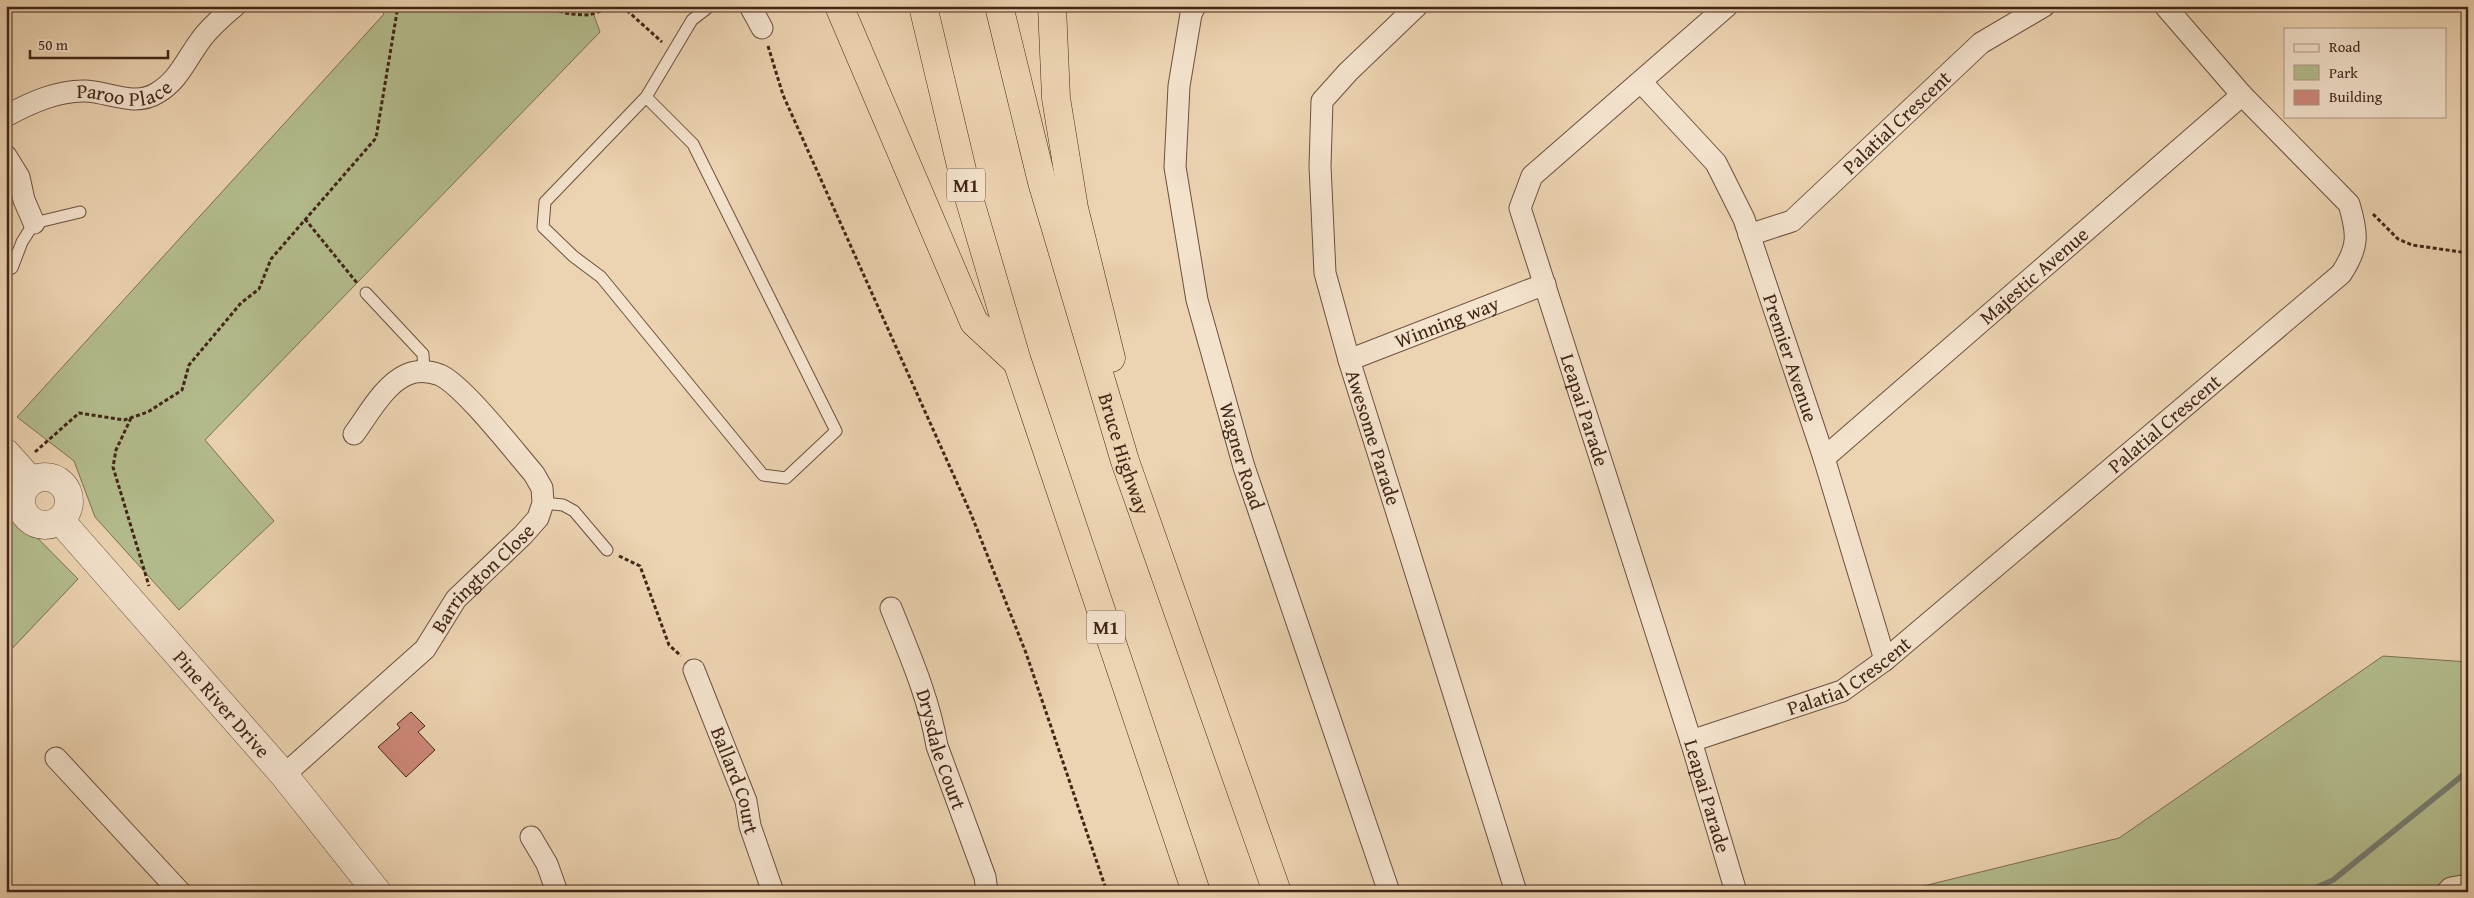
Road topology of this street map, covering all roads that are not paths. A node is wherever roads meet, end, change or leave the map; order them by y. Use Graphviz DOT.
graph roads {
  1 [pos="235,6"];
  2 [pos="710,6"];
  3 [pos="750,6"];
  4 [pos="839,6"];
  5 [pos="923,6"];
  6 [pos="999,6"];
  7 [pos="1052,6"];
  8 [pos="1195,6"];
  9 [pos="1417,6"];
  10 [pos="1727,6"];
  11 [pos="2044,6"];
  12 [pos="2165,6"];
  13 [pos="762,28"];
  14 [pos="1642,82"];
  15 [pos="2242,94"];
  16 [pos="646,98"];
  17 [pos="6,116"];
  18 [pos="6,156"];
  19 [pos="80,212"];
  20 [pos="34,223"];
  21 [pos="1750,235"];
  22 [pos="12,268"];
  23 [pos="1545,284"];
  24 [pos="366,293"];
  25 [pos="1349,360"];
  26 [pos="1017,362"];
  27 [pos="424,371"];
  28 [pos="354,434"];
  29 [pos="1824,458"];
  30 [pos="1125,461"];
  31 [pos="19,467"];
  32 [pos="543,503"];
  33 [pos="607,550"];
  34 [pos="891,608"];
  35 [pos="1885,660"];
  36 [pos="694,670"];
  37 [pos="1691,741"];
  38 [pos="56,758"];
  39 [pos="284,775"];
  40 [pos="531,837"];
  41 [pos="2468,885"];
  42 [pos="180,892"];
  43 [pos="377,892"];
  44 [pos="557,892"];
  45 [pos="773,892"];
  46 [pos="986,892"];
  47 [pos="1196,892"];
  48 [pos="1277,892"];
  49 [pos="1389,892"];
  50 [pos="1516,892"];
  51 [pos="1736,892"];
  52 [pos="2447,892"];
  1 -- 17 [label="street, Paroo Place"];
  2 -- 16 [label="lane"];
  3 -- 13 [label="street"];
  4 -- 26 [label="highway"];
  5 -- 26 [label="highway, M1"];
  6 -- 30 [label="highway, Bruce Highway"];
  7 -- 30 [label="highway"];
  8 -- 49 [label="street, Wagner Road"];
  9 -- 25 [label="street, Awesome Parade"];
  10 -- 14 [label="street, Leapai Parade"];
  11 -- 21 [label="street, Palatial Crescent"];
  12 -- 15 [label="street, Palatial Crescent"];
  14 -- 21 [label="street, Premier Avenue"];
  14 -- 23 [label="street, Leapai Parade"];
  15 -- 29 [label="street, Majestic Avenue"];
  15 -- 35 [label="street, Palatial Crescent"];
  16 -- 16 [label="lane"];
  18 -- 20 [label="street"];
  19 -- 20 [label="lane"];
  20 -- 22 [label="lane"];
  21 -- 29 [label="street, Premier Avenue"];
  23 -- 25 [label="street, Winning way"];
  23 -- 37 [label="street, Leapai Parade"];
  24 -- 27 [label="lane"];
  25 -- 50 [label="street, Awesome Parade"];
  26 -- 47 [label="highway, M1"];
  27 -- 28 [label="street"];
  27 -- 32 [label="street, Barrington Close"];
  29 -- 35 [label="street, Premier Avenue"];
  30 -- 48 [label="highway, Bruce Highway"];
  31 -- 39 [label="street, Pine River Drive"];
  32 -- 33 [label="lane"];
  32 -- 39 [label="street, Barrington Close"];
  34 -- 46 [label="street, Drysdale Court"];
  35 -- 37 [label="street, Palatial Crescent"];
  36 -- 45 [label="street, Ballard Court"];
  37 -- 51 [label="street, Leapai Parade"];
  38 -- 42 [label="street"];
  39 -- 43 [label="street, Pine River Drive"];
  40 -- 44 [label="street"];
  41 -- 52 [label="street"];
}
